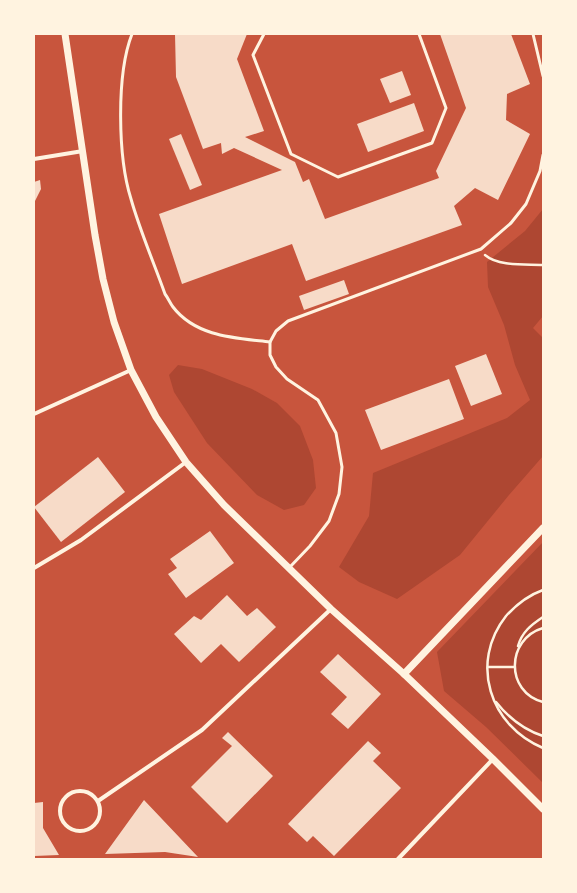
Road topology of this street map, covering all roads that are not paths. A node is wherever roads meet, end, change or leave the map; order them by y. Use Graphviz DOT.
graph roads {
  1 [pos="65,34"];
  2 [pos="132,34"];
  3 [pos="264,34"];
  4 [pos="419,34"];
  5 [pos="533,34"];
  6 [pos="543,76"];
  7 [pos="83,151"];
  8 [pos="543,155"];
  9 [pos="34,159"];
  10 [pos="270,342"];
  11 [pos="131,370"];
  12 [pos="34,414"];
  13 [pos="186,462"];
  14 [pos="543,528"];
  15 [pos="34,568"];
  16 [pos="289,568"];
  17 [pos="331,609"];
  18 [pos="404,674"];
  19 [pos="493,760"];
  20 [pos="98,801"];
  21 [pos="543,809"];
  22 [pos="398,859"];
  1 -- 7 [label="street"];
  2 -- 10 [label="lane"];
  3 -- 4 [label="lane"];
  5 -- 6 [label="lane"];
  7 -- 9 [label="street"];
  7 -- 11 [label="street"];
  8 -- 10 [label="lane"];
  10 -- 16 [label="lane"];
  11 -- 12 [label="street"];
  11 -- 13 [label="street"];
  13 -- 15 [label="street"];
  13 -- 16 [label="street"];
  14 -- 18 [label="street"];
  16 -- 17 [label="street"];
  17 -- 18 [label="street"];
  17 -- 20 [label="street"];
  18 -- 19 [label="street"];
  19 -- 21 [label="street"];
  19 -- 22 [label="street"];
  20 -- 20 [label="street"];
}
